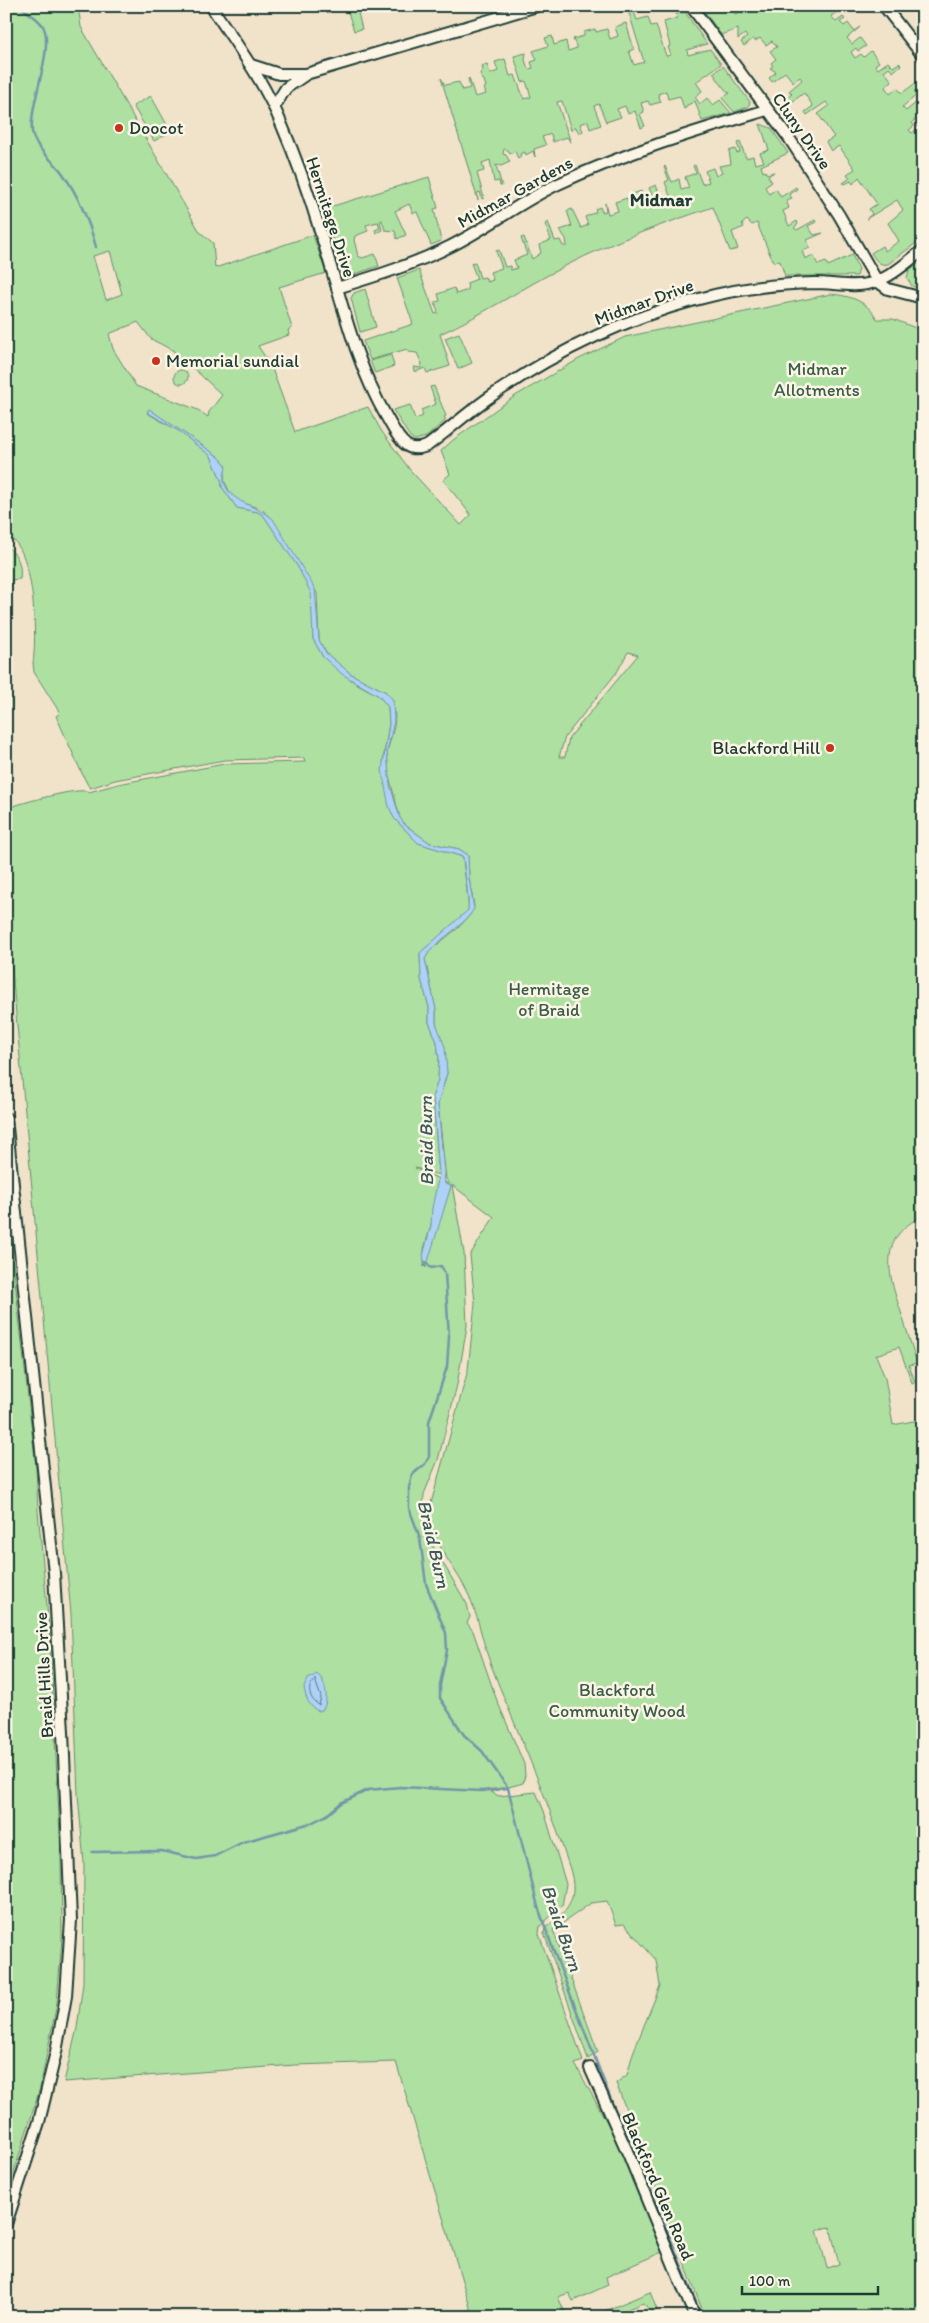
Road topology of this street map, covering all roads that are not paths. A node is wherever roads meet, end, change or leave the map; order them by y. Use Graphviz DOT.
graph roads {
  1 [pos="211,6"];
  2 [pos="537,6"];
  3 [pos="692,6"];
  4 [pos="884,6"];
  5 [pos="512,10"];
  6 [pos="923,56"];
  7 [pos="251,66"];
  8 [pos="306,74"];
  9 [pos="274,107"];
  10 [pos="767,110"];
  11 [pos="923,250"];
  12 [pos="877,281"];
  13 [pos="337,288"];
  14 [pos="923,298"];
  15 [pos="405,444"];
  16 [pos="6,1118"];
  17 [pos="590,2068"];
  18 [pos="6,2224"];
  19 [pos="695,2317"];
  1 -- 7 [label="street, Hermitage Drive"];
  2 -- 5 [label="street"];
  3 -- 10 [label="street, Cluny Drive"];
  4 -- 6 [label="street"];
  5 -- 8 [label="street"];
  7 -- 8 [label="street"];
  7 -- 9 [label="street, Hermitage Drive"];
  8 -- 9 [label="street"];
  9 -- 13 [label="street, Hermitage Drive"];
  10 -- 12 [label="street, Cluny Drive"];
  10 -- 13 [label="street, Midmar Gardens"];
  11 -- 12 [label="street"];
  12 -- 14 [label="street"];
  12 -- 15 [label="street, Midmar Drive"];
  13 -- 15 [label="street, Hermitage Drive"];
  16 -- 18 [label="street, Braid Hills Drive"];
  17 -- 19 [label="street, Blackford Glen Road"];
}
